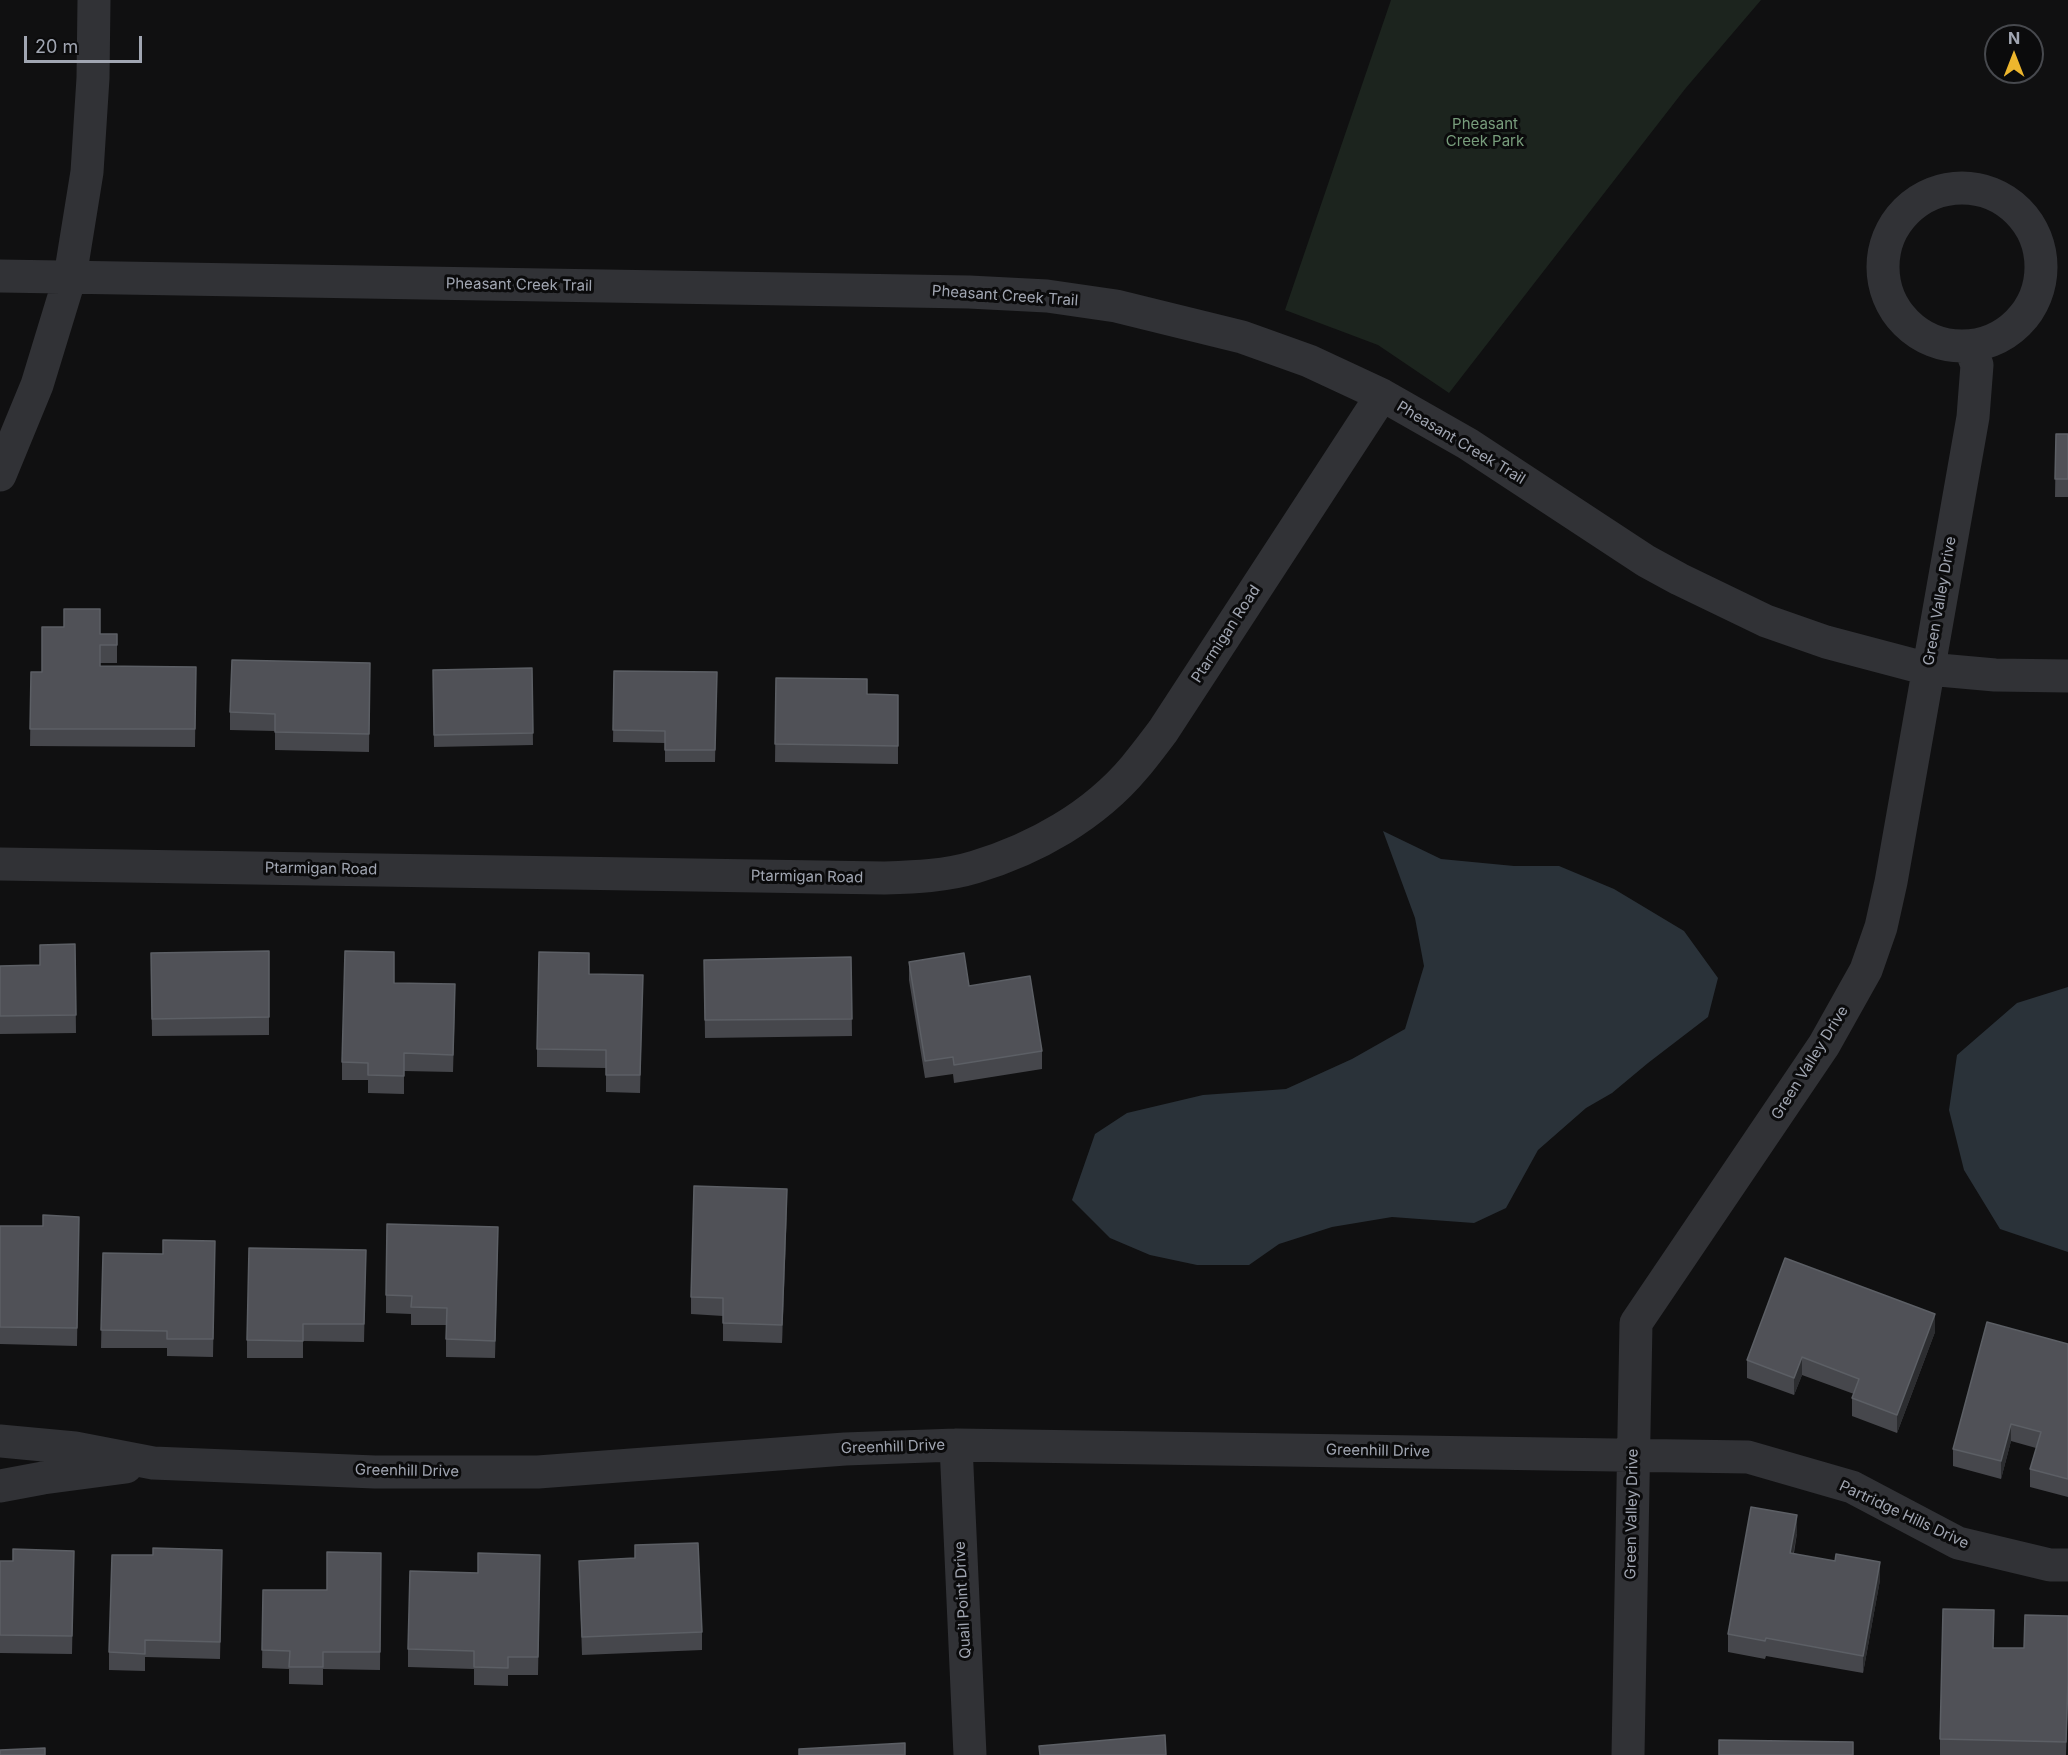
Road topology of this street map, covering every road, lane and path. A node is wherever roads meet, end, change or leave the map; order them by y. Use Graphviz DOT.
graph roads {
  1 [pos="94,0"];
  2 [pos="0,276"];
  3 [pos="70,277"];
  4 [pos="1970,346"];
  5 [pos="1382,395"];
  6 [pos="0,475"];
  7 [pos="1928,669"];
  8 [pos="2068,676"];
  9 [pos="0,864"];
  10 [pos="0,1441"];
  11 [pos="956,1445"];
  12 [pos="1633,1455"];
  13 [pos="153,1463"];
  14 [pos="0,1486"];
  15 [pos="2068,1565"];
  16 [pos="970,1755"];
  17 [pos="1629,1755"];
  1 -- 3 [label="street"];
  2 -- 3 [label="street, Pheasant Creek Trail"];
  3 -- 5 [label="street, Pheasant Creek Trail"];
  3 -- 6 [label="street"];
  4 -- 4 [label="street"];
  4 -- 7 [label="street, Green Valley Drive"];
  5 -- 7 [label="street, Pheasant Creek Trail"];
  5 -- 9 [label="street, Ptarmigan Road"];
  7 -- 8 [label="street, Pheasant Creek Trail"];
  7 -- 12 [label="street, Green Valley Drive"];
  10 -- 13 [label="street, Greenhill Drive"];
  11 -- 12 [label="street, Greenhill Drive"];
  11 -- 13 [label="street, Greenhill Drive"];
  11 -- 16 [label="street, Quail Point Drive"];
  12 -- 15 [label="street, Partridge Hills Drive"];
  12 -- 17 [label="street, Green Valley Drive"];
  13 -- 14 [label="street, Greenhill Drive"];
}
